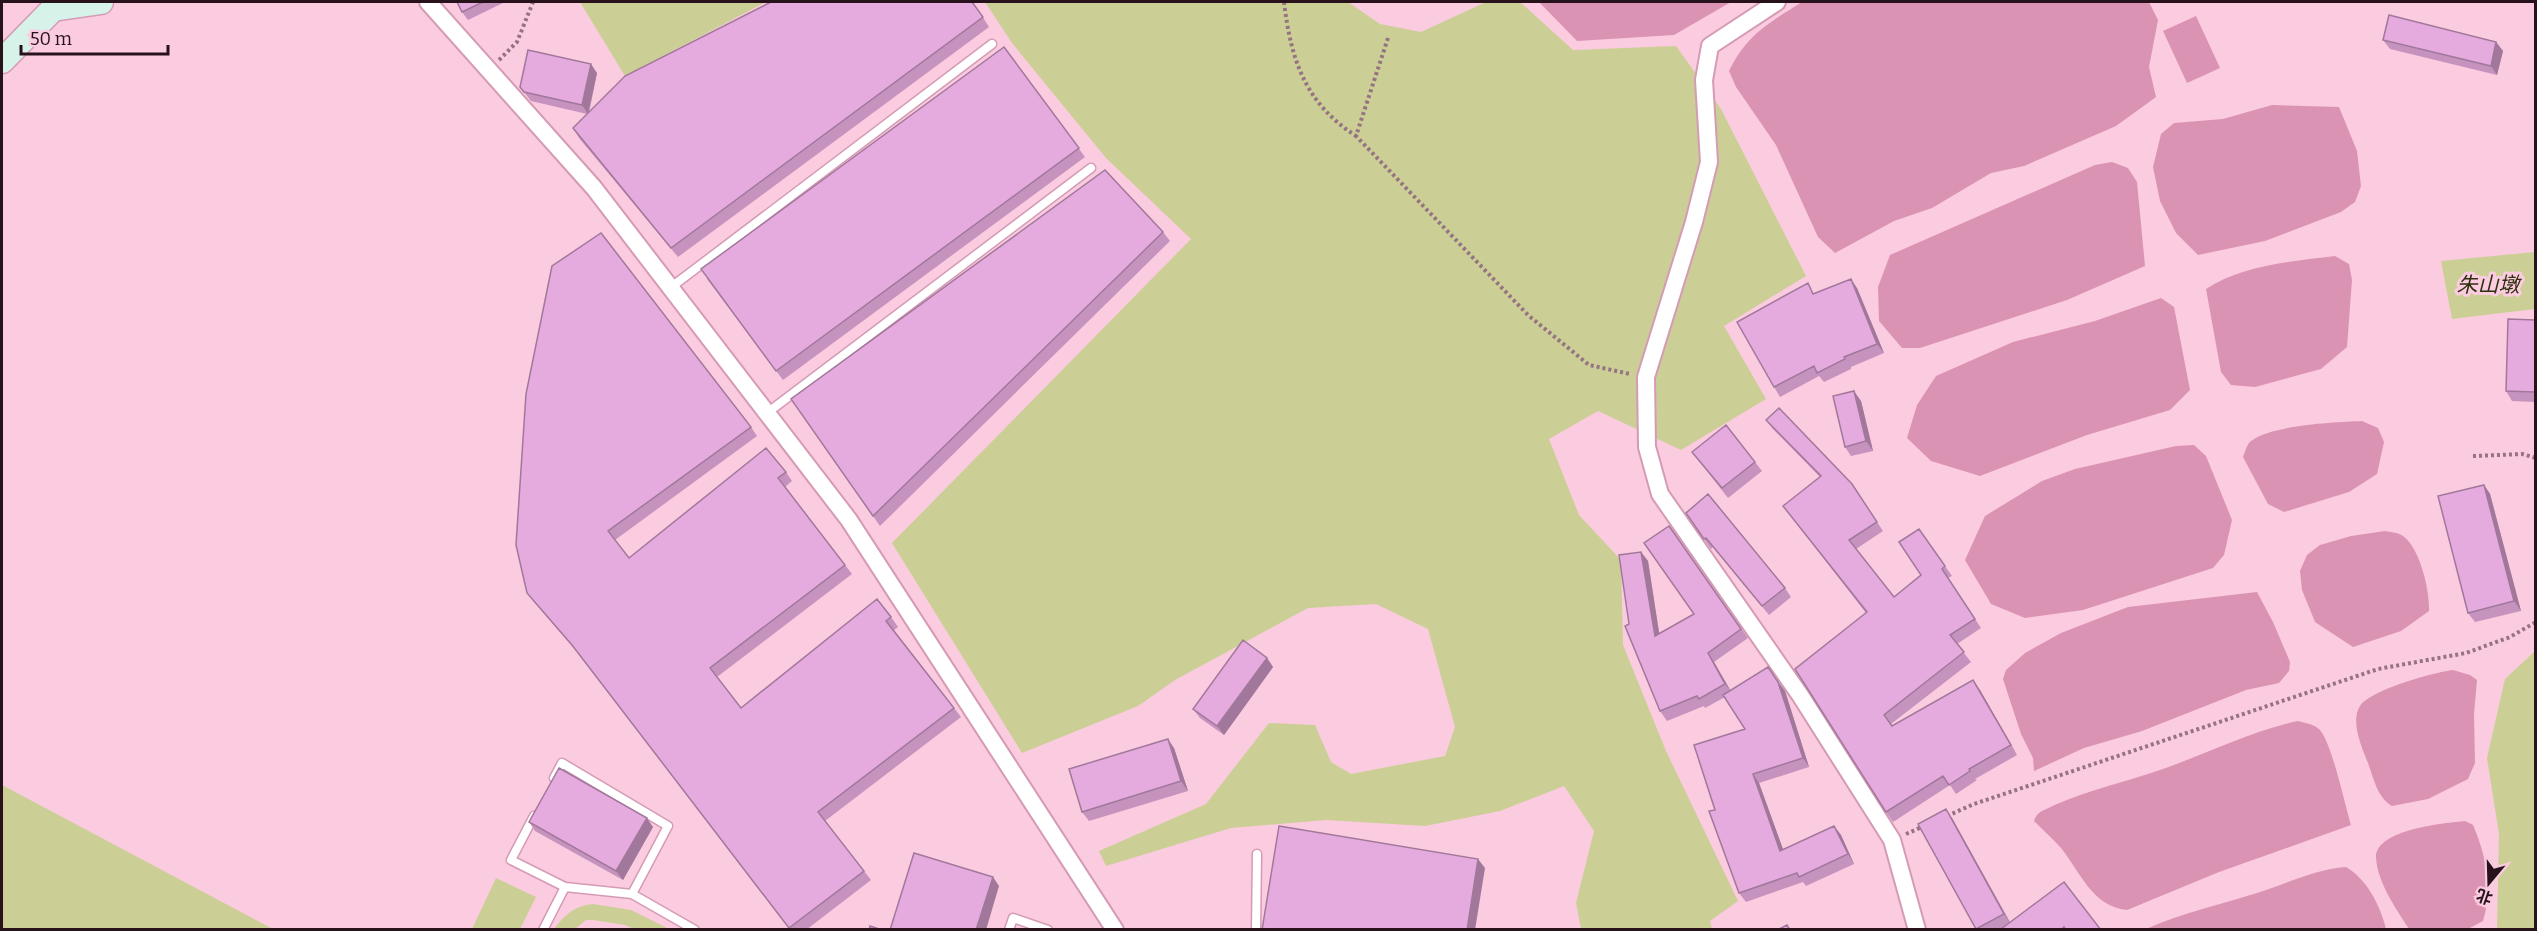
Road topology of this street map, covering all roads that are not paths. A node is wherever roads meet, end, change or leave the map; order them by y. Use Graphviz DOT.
graph roads {
  1 [pos="101,2"];
  2 [pos="428,2"];
  3 [pos="1777,2"];
  4 [pos="52,5"];
  5 [pos="992,44"];
  6 [pos="2,61"];
  7 [pos="1091,168"];
  8 [pos="670,288"];
  9 [pos="767,413"];
  10 [pos="552,783"];
  11 [pos="536,812"];
  12 [pos="1257,854"];
  13 [pos="565,887"];
  14 [pos="632,894"];
  15 [pos="543,930"];
  16 [pos="695,930"];
  17 [pos="1009,930"];
  18 [pos="1048,930"];
  19 [pos="1115,930"];
  20 [pos="1256,930"];
  21 [pos="1917,930"];
  1 -- 4 [label="street"];
  2 -- 8 [label="street"];
  3 -- 21 [label="street"];
  4 -- 6 [label="street"];
  5 -- 8 [label="lane"];
  7 -- 9 [label="lane"];
  8 -- 9 [label="street"];
  9 -- 19 [label="street"];
  10 -- 14 [label="lane"];
  11 -- 13 [label="lane"];
  12 -- 20 [label="lane"];
  13 -- 14 [label="lane"];
  13 -- 15 [label="lane"];
  14 -- 16 [label="lane"];
  17 -- 18 [label="lane"];
}
